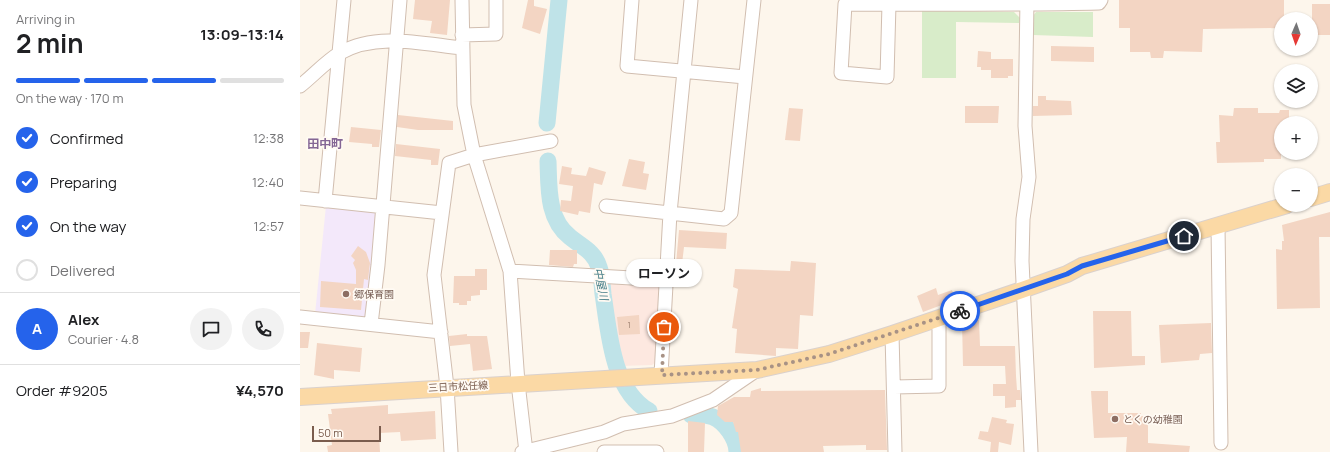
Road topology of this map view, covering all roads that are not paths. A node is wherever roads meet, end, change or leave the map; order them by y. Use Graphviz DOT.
graph roads {
  1 [pos="344,0"];
  2 [pos="400,0"];
  3 [pos="462,0"];
  4 [pos="496,0"];
  5 [pos="632,0"];
  6 [pos="691,0"];
  7 [pos="754,0"];
  8 [pos="1101,0"];
  9 [pos="889,2"];
  10 [pos="956,2"];
  11 [pos="1027,2"];
  12 [pos="462,35"];
  13 [pos="396,41"];
  14 [pos="462,48"];
  15 [pos="340,53"];
  16 [pos="684,70"];
  17 [pos="745,77"];
  18 [pos="300,86"];
  19 [pos="552,141"];
  20 [pos="474,156"];
  21 [pos="1330,192"];
  22 [pos="1318,196"];
  23 [pos="300,198"];
  24 [pos="325,201"];
  25 [pos="381,206"];
  26 [pos="606,206"];
  27 [pos="1274,209"];
  28 [pos="442,213"];
  29 [pos="670,213"];
  30 [pos="1218,226"];
  31 [pos="510,271"];
  32 [pos="666,280"];
  33 [pos="1022,290"];
  34 [pos="300,317"];
  35 [pos="939,318"];
  36 [pos="371,324"];
  37 [pos="441,332"];
  38 [pos="892,334"];
  39 [pos="757,370"];
  40 [pos="662,375"];
  41 [pos="518,383"];
  42 [pos="447,387"];
  43 [pos="894,387"];
  44 [pos="300,397"];
  45 [pos="604,432"];
  46 [pos="1221,443"];
  47 [pos="525,451"];
  48 [pos="451,452"];
  49 [pos="604,452"];
  50 [pos="657,452"];
  51 [pos="896,452"];
  52 [pos="1031,452"];
  1 -- 15 [label="street"];
  2 -- 13 [label="street"];
  3 -- 12 [label="street"];
  4 -- 12 [label="street"];
  5 -- 16 [label="street"];
  6 -- 16 [label="street"];
  7 -- 17 [label="street"];
  8 -- 11 [label="street"];
  9 -- 9 [label="street"];
  9 -- 10 [label="street"];
  10 -- 11 [label="street"];
  11 -- 33 [label="street"];
  12 -- 14 [label="street"];
  13 -- 14 [label="street"];
  13 -- 15 [label="street"];
  13 -- 25 [label="street"];
  14 -- 20 [label="street"];
  15 -- 18 [label="street"];
  15 -- 24 [label="street"];
  16 -- 17 [label="street"];
  16 -- 29 [label="street"];
  17 -- 29 [label="street"];
  19 -- 20 [label="street"];
  20 -- 28 [label="street"];
  20 -- 31 [label="street"];
  21 -- 22 [label="main road"];
  23 -- 24 [label="street"];
  24 -- 25 [label="street"];
  25 -- 28 [label="street"];
  25 -- 36 [label="street"];
  26 -- 29 [label="street"];
  27 -- 30 [label="main road, 三日市松任線"];
  28 -- 37 [label="street"];
  29 -- 32 [label="street"];
  30 -- 33 [label="main road, 三日市松任線"];
  30 -- 46 [label="street"];
  31 -- 32 [label="street"];
  31 -- 41 [label="street"];
  32 -- 40 [label="street"];
  33 -- 35 [label="main road, 三日市松任線"];
  33 -- 52 [label="street"];
  34 -- 36 [label="street"];
  35 -- 38 [label="main road, 三日市松任線"];
  35 -- 43 [label="street"];
  36 -- 37 [label="street"];
  37 -- 42 [label="street"];
  38 -- 39 [label="main road, 三日市松任線"];
  38 -- 43 [label="street"];
  39 -- 40 [label="main road, 三日市松任線"];
  39 -- 45 [label="street"];
  40 -- 41 [label="main road, 三日市松任線"];
  41 -- 42 [label="main road, 三日市松任線"];
  41 -- 47 [label="street"];
  42 -- 44 [label="main road, 三日市松任線"];
  42 -- 48 [label="street"];
  43 -- 51 [label="street"];
  45 -- 47 [label="street"];
  45 -- 49 [label="street"];
  49 -- 50 [label="street"];
}
